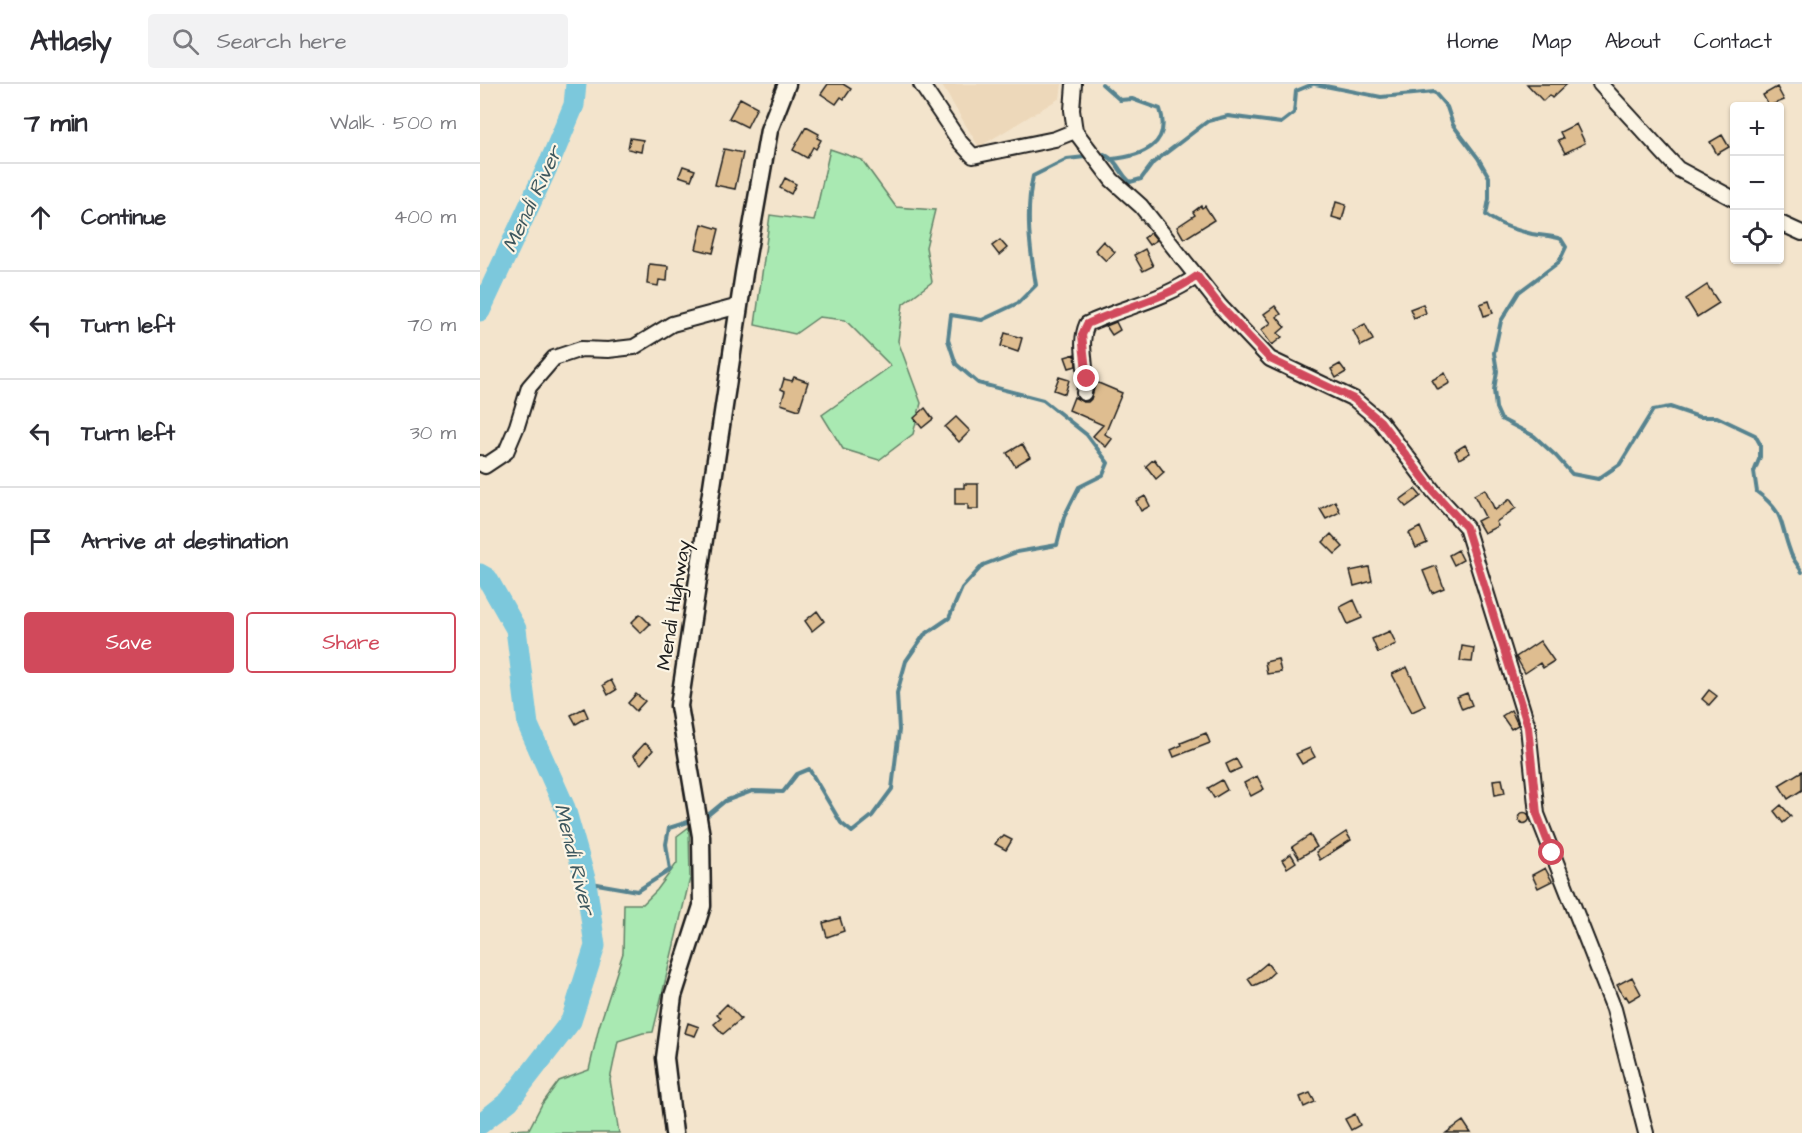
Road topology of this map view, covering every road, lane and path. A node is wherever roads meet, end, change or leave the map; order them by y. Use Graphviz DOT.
graph roads {
  1 [pos="787,84"];
  2 [pos="921,84"];
  3 [pos="1074,84"];
  4 [pos="1600,84"];
  5 [pos="1076,131"];
  6 [pos="1730,197"];
  7 [pos="1784,224"];
  8 [pos="1802,233"];
  9 [pos="1197,276"];
  10 [pos="740,306"];
  11 [pos="1084,393"];
  12 [pos="480,463"];
  13 [pos="674,1133"];
  14 [pos="1646,1133"];
  1 -- 10 [label="main road, Mendi Highway"];
  2 -- 5 [label="street"];
  3 -- 5 [label="street"];
  4 -- 6 [label="street"];
  5 -- 9 [label="street"];
  7 -- 8 [label="street"];
  9 -- 11 [label="street"];
  9 -- 14 [label="street"];
  10 -- 12 [label="street"];
  10 -- 13 [label="main road, Mendi Highway"];
}
